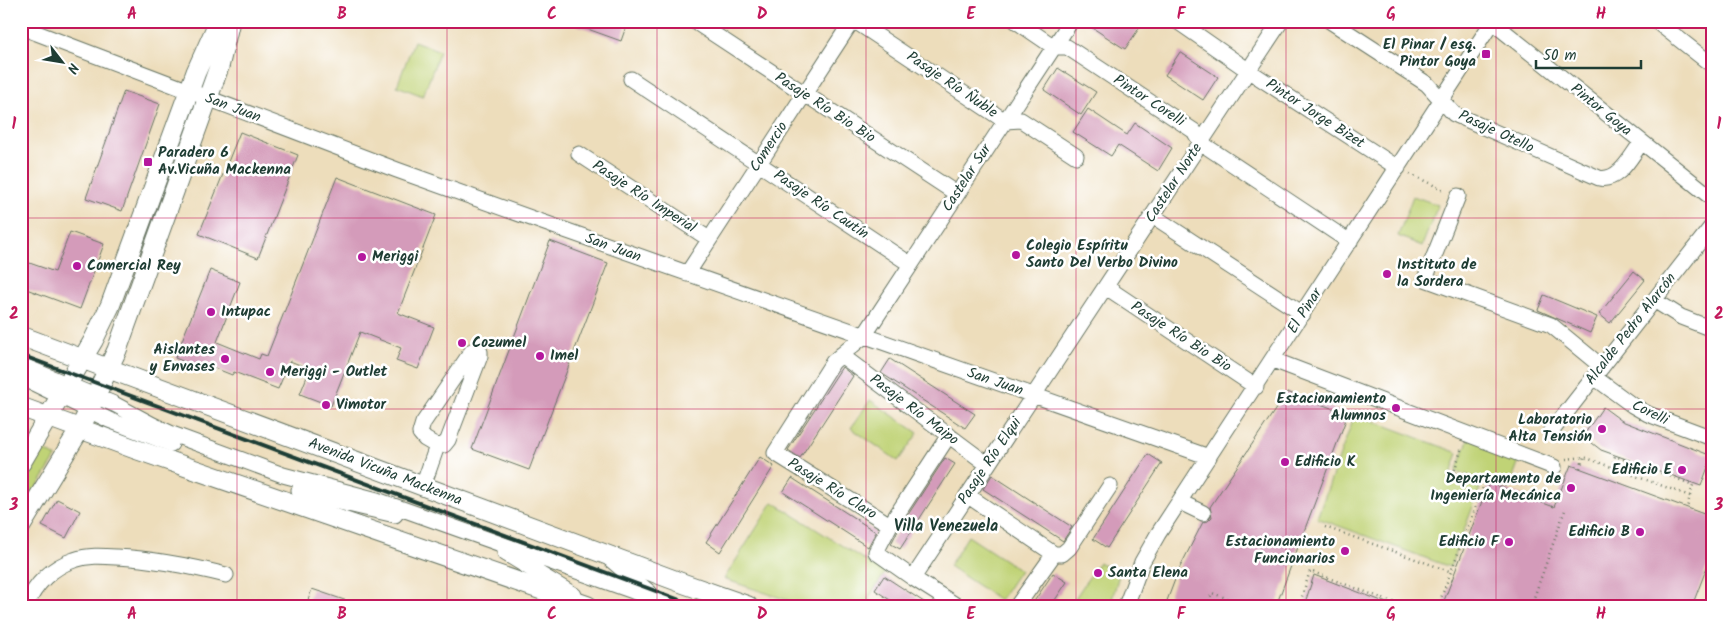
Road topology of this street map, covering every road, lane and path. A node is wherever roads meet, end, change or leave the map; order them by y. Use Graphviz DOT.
graph roads {
  1 [pos="219,21"];
  2 [pos="230,21"];
  3 [pos="694,21"];
  4 [pos="854,21"];
  5 [pos="1016,21"];
  6 [pos="1071,21"];
  7 [pos="1177,21"];
  8 [pos="1282,21"];
  9 [pos="1330,21"];
  10 [pos="1656,21"];
  11 [pos="1492,22"];
  12 [pos="21,27"];
  13 [pos="1054,47"];
  14 [pos="1712,65"];
  15 [pos="1249,71"];
  16 [pos="631,79"];
  17 [pos="189,91"];
  18 [pos="804,94"];
  19 [pos="208,98"];
  20 [pos="1442,100"];
  21 [pos="1005,121"];
  22 [pos="1641,143"];
  23 [pos="1201,144"];
  24 [pos="579,154"];
  25 [pos="1076,156"];
  26 [pos="759,164"];
  27 [pos="1398,168"];
  28 [pos="957,194"];
  29 [pos="1458,196"];
  30 [pos="1712,198"];
  31 [pos="1152,216"];
  32 [pos="1712,226"];
  33 [pos="709,239"];
  34 [pos="1350,242"];
  35 [pos="910,264"];
  36 [pos="687,274"];
  37 [pos="1106,287"];
  38 [pos="1654,300"];
  39 [pos="1303,314"];
  40 [pos="1712,329"];
  41 [pos="21,336"];
  42 [pos="864,336"];
  43 [pos="841,355"];
  44 [pos="83,359"];
  45 [pos="1273,360"];
  46 [pos="21,365"];
  47 [pos="108,369"];
  48 [pos="1598,372"];
  49 [pos="21,377"];
  50 [pos="1256,387"];
  51 [pos="64,391"];
  52 [pos="1035,395"];
  53 [pos="92,403"];
  54 [pos="21,407"];
  55 [pos="48,417"];
  56 [pos="80,429"];
  57 [pos="1551,432"];
  58 [pos="1466,434"];
  59 [pos="949,435"];
  60 [pos="1712,438"];
  61 [pos="438,446"];
  62 [pos="775,453"];
  63 [pos="1209,457"];
  64 [pos="1584,457"];
  65 [pos="21,463"];
  66 [pos="987,464"];
  67 [pos="1554,467"];
  68 [pos="1612,467"];
  69 [pos="1580,468"];
  70 [pos="423,486"];
  71 [pos="1110,486"];
  72 [pos="967,495"];
  73 [pos="1690,496"];
  74 [pos="1180,502"];
  75 [pos="1686,508"];
  76 [pos="1565,510"];
  77 [pos="1203,512"];
  78 [pos="890,525"];
  79 [pos="21,526"];
  80 [pos="1324,527"];
  81 [pos="505,553"];
  82 [pos="603,553"];
  83 [pos="1054,554"];
  84 [pos="1452,572"];
  85 [pos="226,575"];
  86 [pos="912,578"];
  87 [pos="666,604"];
  88 [pos="585,605"];
  89 [pos="26,606"];
  90 [pos="645,606"];
  91 [pos="748,606"];
  92 [pos="957,606"];
  93 [pos="1017,606"];
  94 [pos="1126,606"];
  95 [pos="1207,606"];
  96 [pos="1248,606"];
  97 [pos="1299,606"];
  98 [pos="1403,606"];
  99 [pos="1438,606"];
  100 [pos="1531,606"];
  1 -- 17 [label="main road"];
  2 -- 19 [label="main road"];
  3 -- 18 [label="street, Pasaje Río Bio Bio"];
  4 -- 18 [label="street, Comercio"];
  4 -- 21 [label="street, Pasaje Río Ñuble"];
  5 -- 13 [label="street, Pintor Corelli"];
  6 -- 13 [label="street, Castelar Sur"];
  7 -- 15 [label="street, Pintor Jorge Bizet"];
  8 -- 15 [label="street, Castelar Norte"];
  9 -- 20 [label="street, Pasaje Otello"];
  10 -- 14 [label="street"];
  11 -- 20 [label="street, El Pinar"];
  11 -- 22 [label="street, Pintor Goya"];
  12 -- 17 [label="street, San Juan"];
  13 -- 21 [label="street, Castelar Sur"];
  13 -- 23 [label="street, Pintor Corelli"];
  15 -- 23 [label="street, Castelar Norte"];
  15 -- 27 [label="street, Pintor Jorge Bizet"];
  16 -- 26 [label="street, Pasaje Río Cautín"];
  17 -- 19 [label="street, San Juan"];
  17 -- 44 [label="main road"];
  18 -- 26 [label="street, Comercio"];
  18 -- 28 [label="street, Pasaje Río Bio Bio"];
  19 -- 36 [label="street, San Juan"];
  19 -- 47 [label="main road"];
  20 -- 22 [label="street, Pasaje Otello"];
  20 -- 27 [label="street, El Pinar"];
  21 -- 25 [label="street, Pasaje Río Ñuble"];
  21 -- 28 [label="street, Castelar Sur"];
  22 -- 30 [label="street, Pintor Goya"];
  23 -- 31 [label="street, Castelar Norte"];
  23 -- 34 [label="street, Pintor Corelli"];
  24 -- 33 [label="street, Pasaje Río Imperial"];
  26 -- 33 [label="street, Comercio"];
  26 -- 35 [label="street, Pasaje Río Cautín"];
  27 -- 29 [label="path"];
  27 -- 34 [label="street, El Pinar"];
  28 -- 35 [label="street, Castelar Sur"];
  29 -- 48 [label="street"];
  31 -- 37 [label="street, Castelar Norte"];
  31 -- 39 [label="street"];
  32 -- 38 [label="street, Alcalde Pedro Alarcón"];
  33 -- 36 [label="street, Comercio"];
  34 -- 39 [label="street, El Pinar"];
  35 -- 42 [label="street, Castelar Sur"];
  36 -- 42 [label="street, San Juan"];
  37 -- 50 [label="street, Pasaje Río Bio Bio"];
  37 -- 52 [label="street, Castelar Norte"];
  38 -- 40 [label="street"];
  38 -- 48 [label="street, Alcalde Pedro Alarcón"];
  39 -- 45 [label="street, El Pinar"];
  41 -- 44 [label="main road, Avenida Vicuña Mackenna"];
  42 -- 43 [label="street, Castelar Sur"];
  42 -- 52 [label="street, San Juan"];
  43 -- 59 [label="street, Pasaje Río Maipo"];
  43 -- 62 [label="street, Castelar Sur"];
  44 -- 47 [label="main road, Avenida Vicuña Mackenna"];
  44 -- 51 [label="main road"];
  45 -- 50 [label="street, El Pinar"];
  45 -- 58 [label="street"];
  46 -- 51 [label="street"];
  47 -- 53 [label="main road"];
  47 -- 70 [label="main road, Avenida Vicuña Mackenna"];
  48 -- 57 [label="street, Alcalde Pedro Alarcón"];
  48 -- 60 [label="street, Corelli"];
  49 -- 51 [label="street"];
  50 -- 63 [label="street, El Pinar"];
  51 -- 53 [label="street"];
  51 -- 55 [label="main road"];
  52 -- 63 [label="street, San Juan"];
  52 -- 66 [label="street, Pasaje Río Elqui"];
  53 -- 56 [label="main road"];
  53 -- 81 [label="street"];
  53 -- 87 [label="street"];
  54 -- 55 [label="main road"];
  55 -- 56 [label="main road"];
  55 -- 65 [label="main road"];
  56 -- 79 [label="main road"];
  56 -- 88 [label="main road"];
  58 -- 67 [label="street"];
  58 -- 84 [label="path"];
  59 -- 66 [label="street, Pasaje Río Maipo"];
  59 -- 78 [label="street"];
  61 -- 61 [label="street"];
  61 -- 70 [label="street"];
  62 -- 78 [label="street, Pasaje Río Claro"];
  63 -- 74 [label="street, El Pinar"];
  64 -- 67 [label="path"];
  64 -- 68 [label="path"];
  64 -- 69 [label="path"];
  66 -- 72 [label="street, Pasaje Río Elqui"];
  68 -- 73 [label="path"];
  68 -- 73 [label="path"];
  70 -- 82 [label="main road, Avenida Vicuña Mackenna"];
  71 -- 83 [label="street"];
  72 -- 83 [label="street"];
  72 -- 86 [label="street, Pasaje Río Elqui"];
  73 -- 75 [label="path"];
  74 -- 77 [label="street"];
  74 -- 94 [label="street, El Pinar"];
  76 -- 100 [label="path"];
  78 -- 86 [label="street"];
  80 -- 84 [label="path"];
  81 -- 88 [label="street"];
  81 -- 90 [label="street"];
  82 -- 87 [label="street"];
  82 -- 91 [label="main road, Avenida Vicuña Mackenna"];
  83 -- 93 [label="street"];
  84 -- 99 [label="path"];
  85 -- 89 [label="street"];
  86 -- 92 [label="street"];
  95 -- 96 [label="path"];
  97 -- 98 [label="path"];
}
